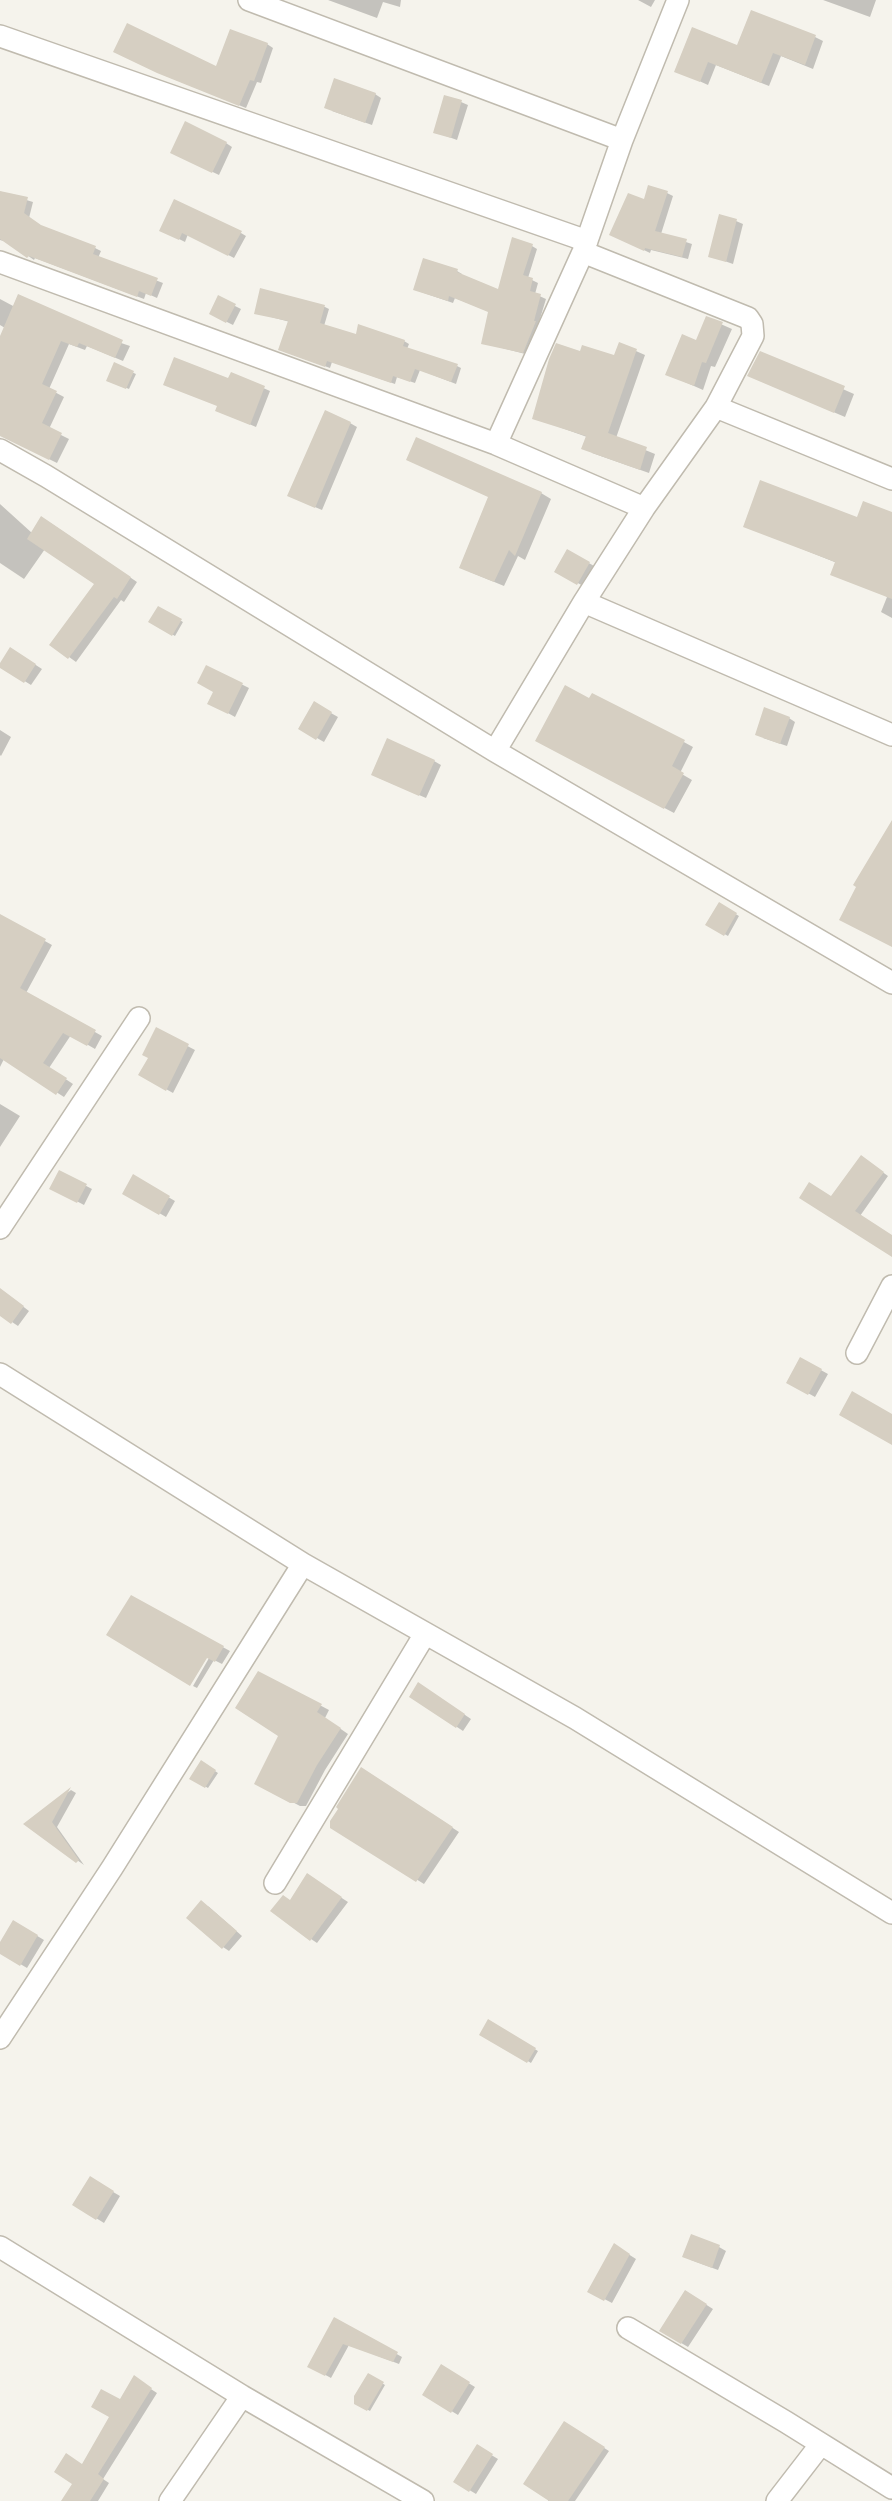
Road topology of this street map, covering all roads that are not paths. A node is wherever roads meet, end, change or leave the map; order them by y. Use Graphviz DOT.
graph roads {
  1 [pos="249,0"];
  2 [pos="678,0"];
  3 [pos="0,36"];
  4 [pos="622,140"];
  5 [pos="585,247"];
  6 [pos="0,262"];
  7 [pos="716,407"];
  8 [pos="496,444"];
  9 [pos="0,450"];
  10 [pos="892,479"];
  11 [pos="644,508"];
  12 [pos="584,602"];
  13 [pos="892,735"];
  14 [pos="495,751"];
  15 [pos="892,983"];
  16 [pos="139,1018"];
  17 [pos="0,1228"];
  18 [pos="892,1286"];
  19 [pos="857,1353"];
  20 [pos="0,1374"];
  21 [pos="303,1564"];
  22 [pos="425,1634"];
  23 [pos="275,1883"];
  24 [pos="892,1913"];
  25 [pos="0,2038"];
  26 [pos="0,2247"];
  27 [pos="628,2329"];
  28 [pos="242,2396"];
  29 [pos="821,2444"];
  30 [pos="892,2488"];
  31 [pos="170,2501"];
  32 [pos="423,2501"];
  33 [pos="777,2501"];
  1 -- 4 [label="street"];
  2 -- 4 [label="street"];
  3 -- 5 [label="street"];
  4 -- 5 [label="street"];
  5 -- 7 [label="street"];
  5 -- 8 [label="street"];
  6 -- 8 [label="street"];
  7 -- 10 [label="street"];
  7 -- 11 [label="street"];
  8 -- 11 [label="street"];
  9 -- 14 [label="street"];
  11 -- 12 [label="street"];
  12 -- 13 [label="street"];
  12 -- 14 [label="street"];
  14 -- 15 [label="street"];
  16 -- 17 [label="street"];
  18 -- 19 [label="street"];
  20 -- 21 [label="street"];
  21 -- 22 [label="street"];
  21 -- 25 [label="street"];
  22 -- 23 [label="street"];
  22 -- 24 [label="street"];
  26 -- 28 [label="street"];
  27 -- 29 [label="street"];
  28 -- 31 [label="street"];
  28 -- 32 [label="street"];
  29 -- 30 [label="street"];
  29 -- 33 [label="street"];
}
